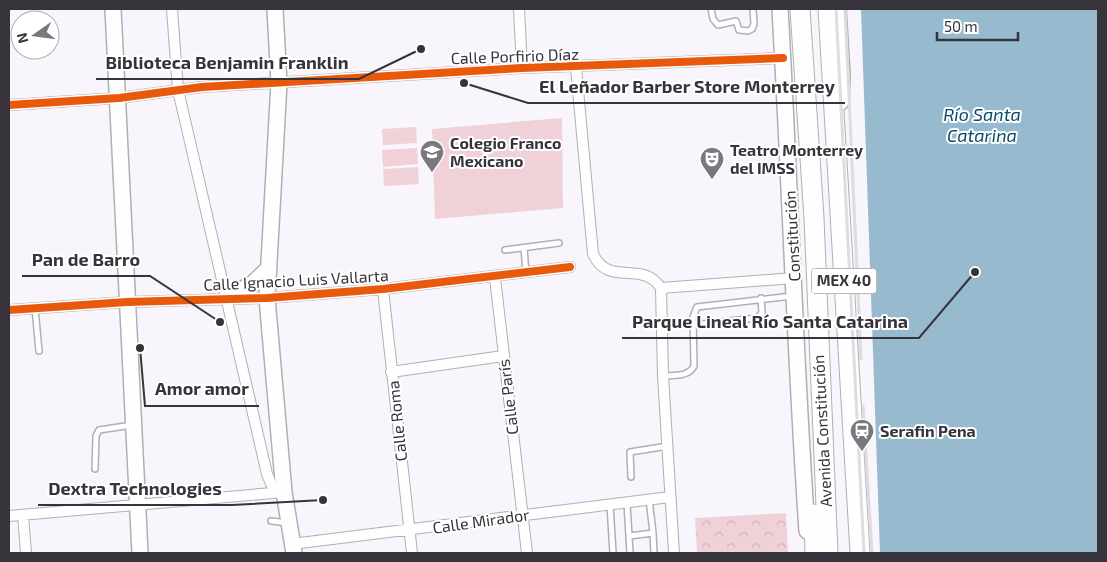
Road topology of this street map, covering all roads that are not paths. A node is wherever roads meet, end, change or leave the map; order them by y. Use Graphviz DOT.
graph roads {
  1 [pos="113,9"];
  2 [pos="172,9"];
  3 [pos="275,9"];
  4 [pos="519,9"];
  5 [pos="711,9"];
  6 [pos="753,9"];
  7 [pos="780,9"];
  8 [pos="800,9"];
  9 [pos="828,9"];
  10 [pos="838,9"];
  11 [pos="783,58"];
  12 [pos="522,68"];
  13 [pos="576,68"];
  14 [pos="278,83"];
  15 [pos="178,90"];
  16 [pos="118,98"];
  17 [pos="9,105"];
  18 [pos="835,137"];
  19 [pos="814,218"];
  20 [pos="559,243"];
  21 [pos="524,248"];
  22 [pos="505,250"];
  23 [pos="269,268"];
  24 [pos="570,268"];
  25 [pos="526,274"];
  26 [pos="495,278"];
  27 [pos="794,278"];
  28 [pos="661,288"];
  29 [pos="383,289"];
  30 [pos="795,296"];
  31 [pos="226,298"];
  32 [pos="268,298"];
  33 [pos="761,298"];
  34 [pos="127,302"];
  35 [pos="35,308"];
  36 [pos="9,310"];
  37 [pos="693,325"];
  38 [pos="39,351"];
  39 [pos="503,356"];
  40 [pos="391,372"];
  41 [pos="663,376"];
  42 [pos="132,425"];
  43 [pos="668,446"];
  44 [pos="95,469"];
  45 [pos="631,477"];
  46 [pos="284,491"];
  47 [pos="670,497"];
  48 [pos="649,499"];
  49 [pos="627,502"];
  50 [pos="136,504"];
  51 [pos="610,504"];
  52 [pos="23,515"];
  53 [pos="9,516"];
  54 [pos="522,516"];
  55 [pos="271,521"];
  56 [pos="288,523"];
  57 [pos="408,531"];
  58 [pos="653,533"];
  59 [pos="630,536"];
  60 [pos="293,549"];
  61 [pos="860,549"];
  62 [pos="26,553"];
  63 [pos="140,553"];
  64 [pos="412,553"];
  65 [pos="527,553"];
  66 [pos="613,553"];
  67 [pos="630,553"];
  68 [pos="654,553"];
  69 [pos="674,553"];
  70 [pos="808,553"];
  71 [pos="815,553"];
  72 [pos="828,553"];
  1 -- 16 [label="street"];
  2 -- 15 [label="street"];
  3 -- 14 [label="street"];
  4 -- 12 [label="street"];
  5 -- 6 [label="lane"];
  7 -- 11 [label="street, Constitución"];
  8 -- 19 [label="highway, Avenida Constitución / MEX 40"];
  9 -- 18 [label="highway, Avenida Constitución / MEX 40"];
  10 -- 18 [label="street"];
  11 -- 13 [label="street, Calle Porfirio Díaz"];
  11 -- 27 [label="street, Constitución"];
  12 -- 13 [label="street, Calle Porfirio Díaz"];
  12 -- 14 [label="street, Calle Porfirio Díaz"];
  13 -- 28 [label="street"];
  14 -- 15 [label="street, Calle Porfirio Díaz"];
  14 -- 23 [label="street"];
  15 -- 16 [label="street, Calle Porfirio Díaz"];
  15 -- 31 [label="street"];
  16 -- 17 [label="street, Calle Porfirio Díaz"];
  16 -- 34 [label="street"];
  18 -- 61 [label="highway, Avenida Constitución / MEX 40"];
  19 -- 71 [label="highway"];
  19 -- 72 [label="highway, Avenida Constitución / MEX 40"];
  20 -- 21 [label="lane"];
  21 -- 22 [label="lane"];
  21 -- 25 [label="lane"];
  23 -- 31 [label="street"];
  23 -- 32 [label="street"];
  24 -- 25 [label="street, Calle Ignacio Luis Vallarta"];
  25 -- 26 [label="street, Calle Ignacio Luis Vallarta"];
  26 -- 29 [label="street, Calle Ignacio Luis Vallarta"];
  26 -- 39 [label="street, Calle París"];
  27 -- 28 [label="street"];
  27 -- 30 [label="street, Constitución"];
  28 -- 41 [label="street"];
  29 -- 32 [label="street, Calle Ignacio Luis Vallarta"];
  29 -- 40 [label="street, Calle Roma"];
  30 -- 33 [label="lane"];
  30 -- 70 [label="street, Constitución"];
  31 -- 32 [label="street, Calle Ignacio Luis Vallarta"];
  31 -- 34 [label="street, Calle Ignacio Luis Vallarta"];
  31 -- 46 [label="street"];
  32 -- 46 [label="street"];
  33 -- 37 [label="lane"];
  33 -- 37 [label="lane"];
  34 -- 35 [label="street, Calle Ignacio Luis Vallarta"];
  34 -- 42 [label="street"];
  35 -- 36 [label="street, Calle Ignacio Luis Vallarta"];
  35 -- 38 [label="lane"];
  37 -- 41 [label="lane"];
  39 -- 40 [label="street"];
  39 -- 54 [label="street, Calle París"];
  40 -- 57 [label="street, Calle Roma"];
  41 -- 43 [label="street"];
  42 -- 44 [label="lane"];
  42 -- 50 [label="street"];
  43 -- 45 [label="lane"];
  43 -- 47 [label="street"];
  46 -- 50 [label="street"];
  46 -- 56 [label="street"];
  47 -- 48 [label="street, Calle Mirador"];
  47 -- 69 [label="street"];
  48 -- 49 [label="street, Calle Mirador"];
  48 -- 58 [label="lane"];
  49 -- 51 [label="street, Calle Mirador"];
  49 -- 59 [label="lane"];
  50 -- 52 [label="street"];
  50 -- 63 [label="street"];
  51 -- 54 [label="street, Calle Mirador"];
  51 -- 66 [label="lane"];
  52 -- 53 [label="street"];
  52 -- 62 [label="street"];
  54 -- 57 [label="street, Calle Mirador"];
  54 -- 65 [label="street, Calle París"];
  55 -- 56 [label="lane"];
  56 -- 60 [label="street"];
  57 -- 60 [label="street, Calle Mirador"];
  57 -- 64 [label="street, Calle Roma"];
  58 -- 59 [label="lane"];
  58 -- 68 [label="lane"];
  59 -- 67 [label="lane"];
}
